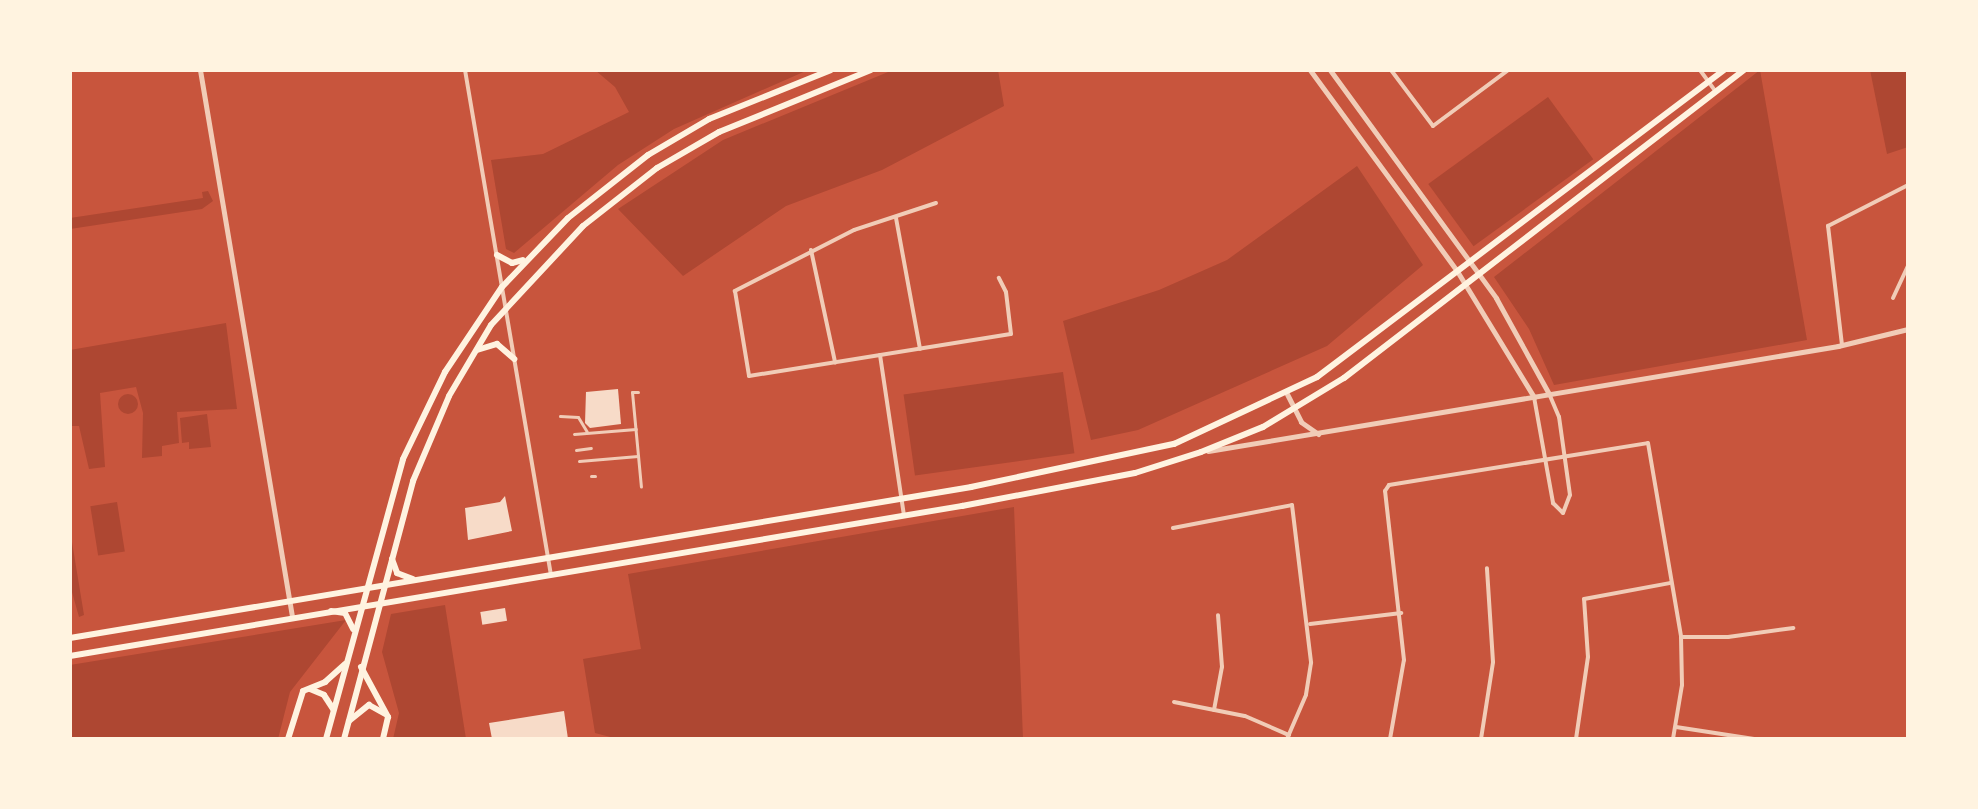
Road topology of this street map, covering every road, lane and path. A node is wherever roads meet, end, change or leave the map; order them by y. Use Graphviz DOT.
graph roads {
  1 [pos="200,70"];
  2 [pos="465,70"];
  3 [pos="830,70"];
  4 [pos="871,70"];
  5 [pos="1310,70"];
  6 [pos="1330,70"];
  7 [pos="1391,70"];
  8 [pos="1508,70"];
  9 [pos="1700,70"];
  10 [pos="1724,70"];
  11 [pos="1744,70"];
  12 [pos="1709,82"];
  13 [pos="834,87"];
  14 [pos="1716,92"];
  15 [pos="698,125"];
  16 [pos="1372,131"];
  17 [pos="1637,136"];
  18 [pos="1359,140"];
  19 [pos="702,141"];
  20 [pos="1644,147"];
  21 [pos="1908,185"];
  22 [pos="1564,191"];
  23 [pos="585,203"];
  24 [pos="936,203"];
  25 [pos="1572,203"];
  26 [pos="591,218"];
  27 [pos="896,218"];
  28 [pos="811,250"];
  29 [pos="533,253"];
  30 [pos="497,255"];
  31 [pos="1470,262"];
  32 [pos="1908,266"];
  33 [pos="1457,271"];
  34 [pos="1479,275"];
  35 [pos="999,278"];
  36 [pos="1466,284"];
  37 [pos="502,287"];
  38 [pos="1893,298"];
  39 [pos="506,307"];
  40 [pos="1908,331"];
  41 [pos="1842,345"];
  42 [pos="920,349"];
  43 [pos="1356,349"];
  44 [pos="474,352"];
  45 [pos="880,355"];
  46 [pos="514,359"];
  47 [pos="835,362"];
  48 [pos="1365,362"];
  49 [pos="638,392"];
  50 [pos="1287,394"];
  51 [pos="1549,394"];
  52 [pos="1534,397"];
  53 [pos="1294,410"];
  54 [pos="560,416"];
  55 [pos="636,429"];
  56 [pos="587,432"];
  57 [pos="414,433"];
  58 [pos="574,434"];
  59 [pos="1319,434"];
  60 [pos="429,439"];
  61 [pos="576,450"];
  62 [pos="1201,452"];
  63 [pos="1564,453"];
  64 [pos="638,456"];
  65 [pos="1545,456"];
  66 [pos="590,460"];
  67 [pos="579,461"];
  68 [pos="1074,467"];
  69 [pos="1075,483"];
  70 [pos="641,487"];
  71 [pos="901,498"];
  72 [pos="904,515"];
  73 [pos="1173,528"];
  74 [pos="682,535"];
  75 [pos="686,553"];
  76 [pos="392,556"];
  77 [pos="548,557"];
  78 [pos="1487,568"];
  79 [pos="551,575"];
  80 [pos="424,580"];
  81 [pos="1671,583"];
  82 [pos="383,586"];
  83 [pos="367,589"];
  84 [pos="290,600"];
  85 [pos="379,602"];
  86 [pos="363,605"];
  87 [pos="323,610"];
  88 [pos="1401,613"];
  89 [pos="1218,615"];
  90 [pos="292,616"];
  91 [pos="180,620"];
  92 [pos="1310,624"];
  93 [pos="1793,628"];
  94 [pos="354,633"];
  95 [pos="182,637"];
  96 [pos="1681,637"];
  97 [pos="70,638"];
  98 [pos="70,656"];
  99 [pos="345,664"];
  100 [pos="361,667"];
  101 [pos="310,689"];
  102 [pos="1174,702"];
  103 [pos="333,710"];
  104 [pos="1214,710"];
  105 [pos="388,717"];
  106 [pos="349,721"];
  107 [pos="1676,727"];
  108 [pos="1288,737"];
  109 [pos="288,739"];
  110 [pos="326,739"];
  111 [pos="344,739"];
  112 [pos="383,739"];
  113 [pos="1390,739"];
  114 [pos="1481,739"];
  115 [pos="1576,739"];
  116 [pos="1673,739"];
  117 [pos="1754,739"];
  1 -- 84 [label="street"];
  2 -- 30 [label="street"];
  3 -- 13 [label="main road"];
  3 -- 15 [label="main road"];
  4 -- 13 [label="main road"];
  5 -- 18 [label="street"];
  6 -- 16 [label="street"];
  7 -- 8 [label="street"];
  9 -- 12 [label="street"];
  10 -- 12 [label="main road"];
  11 -- 14 [label="main road"];
  12 -- 14 [label="street"];
  12 -- 17 [label="main road"];
  13 -- 19 [label="main road"];
  14 -- 20 [label="main road"];
  15 -- 19 [label="main road"];
  15 -- 23 [label="main road"];
  16 -- 18 [label="street"];
  16 -- 31 [label="street"];
  17 -- 20 [label="main road"];
  17 -- 22 [label="main road"];
  18 -- 33 [label="street"];
  19 -- 26 [label="main road"];
  20 -- 25 [label="main road"];
  21 -- 41 [label="street"];
  22 -- 25 [label="main road"];
  22 -- 31 [label="main road"];
  23 -- 26 [label="main road"];
  23 -- 29 [label="main road"];
  24 -- 27 [label="street"];
  25 -- 34 [label="main road"];
  26 -- 39 [label="main road"];
  27 -- 28 [label="street"];
  27 -- 42 [label="street"];
  28 -- 47 [label="street"];
  28 -- 47 [label="street"];
  29 -- 30 [label="main road"];
  29 -- 37 [label="main road"];
  30 -- 37 [label="street"];
  31 -- 33 [label="main road"];
  31 -- 34 [label="street"];
  32 -- 38 [label="street"];
  33 -- 36 [label="street"];
  33 -- 43 [label="main road"];
  34 -- 36 [label="main road"];
  34 -- 51 [label="street"];
  35 -- 42 [label="street"];
  36 -- 48 [label="main road"];
  36 -- 52 [label="street"];
  37 -- 39 [label="street"];
  37 -- 57 [label="main road"];
  39 -- 44 [label="main road"];
  39 -- 46 [label="street"];
  40 -- 41 [label="street"];
  41 -- 51 [label="street"];
  42 -- 45 [label="street"];
  43 -- 48 [label="main road"];
  43 -- 50 [label="main road"];
  44 -- 46 [label="main road"];
  44 -- 60 [label="main road"];
  45 -- 47 [label="street"];
  45 -- 71 [label="street"];
  46 -- 77 [label="street"];
  48 -- 53 [label="main road"];
  49 -- 55 [label="street"];
  50 -- 53 [label="street"];
  50 -- 68 [label="main road"];
  51 -- 52 [label="street"];
  51 -- 63 [label="street"];
  52 -- 59 [label="street"];
  52 -- 65 [label="street"];
  53 -- 59 [label="street"];
  53 -- 62 [label="main road"];
  54 -- 56 [label="street"];
  55 -- 56 [label="street"];
  55 -- 64 [label="street"];
  56 -- 58 [label="street"];
  57 -- 60 [label="main road"];
  57 -- 83 [label="main road"];
  59 -- 62 [label="street"];
  60 -- 76 [label="main road"];
  61 -- 66 [label="street"];
  62 -- 69 [label="main road"];
  63 -- 65 [label="street"];
  63 -- 65 [label="street"];
  63 -- 81 [label="street"];
  64 -- 66 [label="street"];
  64 -- 70 [label="street"];
  65 -- 88 [label="street"];
  66 -- 67 [label="street"];
  68 -- 69 [label="main road"];
  68 -- 71 [label="main road"];
  69 -- 72 [label="main road"];
  71 -- 72 [label="street"];
  71 -- 74 [label="main road"];
  72 -- 75 [label="main road"];
  73 -- 92 [label="street"];
  74 -- 75 [label="main road"];
  74 -- 77 [label="main road"];
  75 -- 79 [label="main road"];
  76 -- 80 [label="main road"];
  76 -- 82 [label="main road"];
  77 -- 79 [label="street"];
  77 -- 80 [label="main road"];
  78 -- 114 [label="street"];
  79 -- 85 [label="main road"];
  80 -- 82 [label="main road"];
  81 -- 96 [label="street"];
  81 -- 115 [label="street"];
  82 -- 83 [label="main road"];
  82 -- 85 [label="main road"];
  83 -- 84 [label="main road"];
  83 -- 86 [label="main road"];
  84 -- 90 [label="street"];
  84 -- 91 [label="main road"];
  85 -- 86 [label="main road"];
  85 -- 100 [label="main road"];
  86 -- 87 [label="main road"];
  86 -- 94 [label="main road"];
  87 -- 90 [label="main road"];
  87 -- 94 [label="main road"];
  88 -- 92 [label="street"];
  88 -- 113 [label="street"];
  89 -- 104 [label="street"];
  90 -- 95 [label="main road"];
  91 -- 95 [label="main road"];
  91 -- 97 [label="main road"];
  92 -- 108 [label="street"];
  93 -- 96 [label="street"];
  94 -- 99 [label="main road"];
  95 -- 98 [label="main road"];
  96 -- 107 [label="street"];
  99 -- 101 [label="main road"];
  99 -- 103 [label="main road"];
  100 -- 105 [label="main road"];
  100 -- 106 [label="main road"];
  101 -- 103 [label="main road"];
  101 -- 109 [label="main road"];
  102 -- 104 [label="street"];
  103 -- 110 [label="main road"];
  104 -- 108 [label="street"];
  105 -- 106 [label="main road"];
  105 -- 112 [label="main road"];
  106 -- 111 [label="main road"];
  107 -- 116 [label="street"];
  107 -- 117 [label="street"];
}
